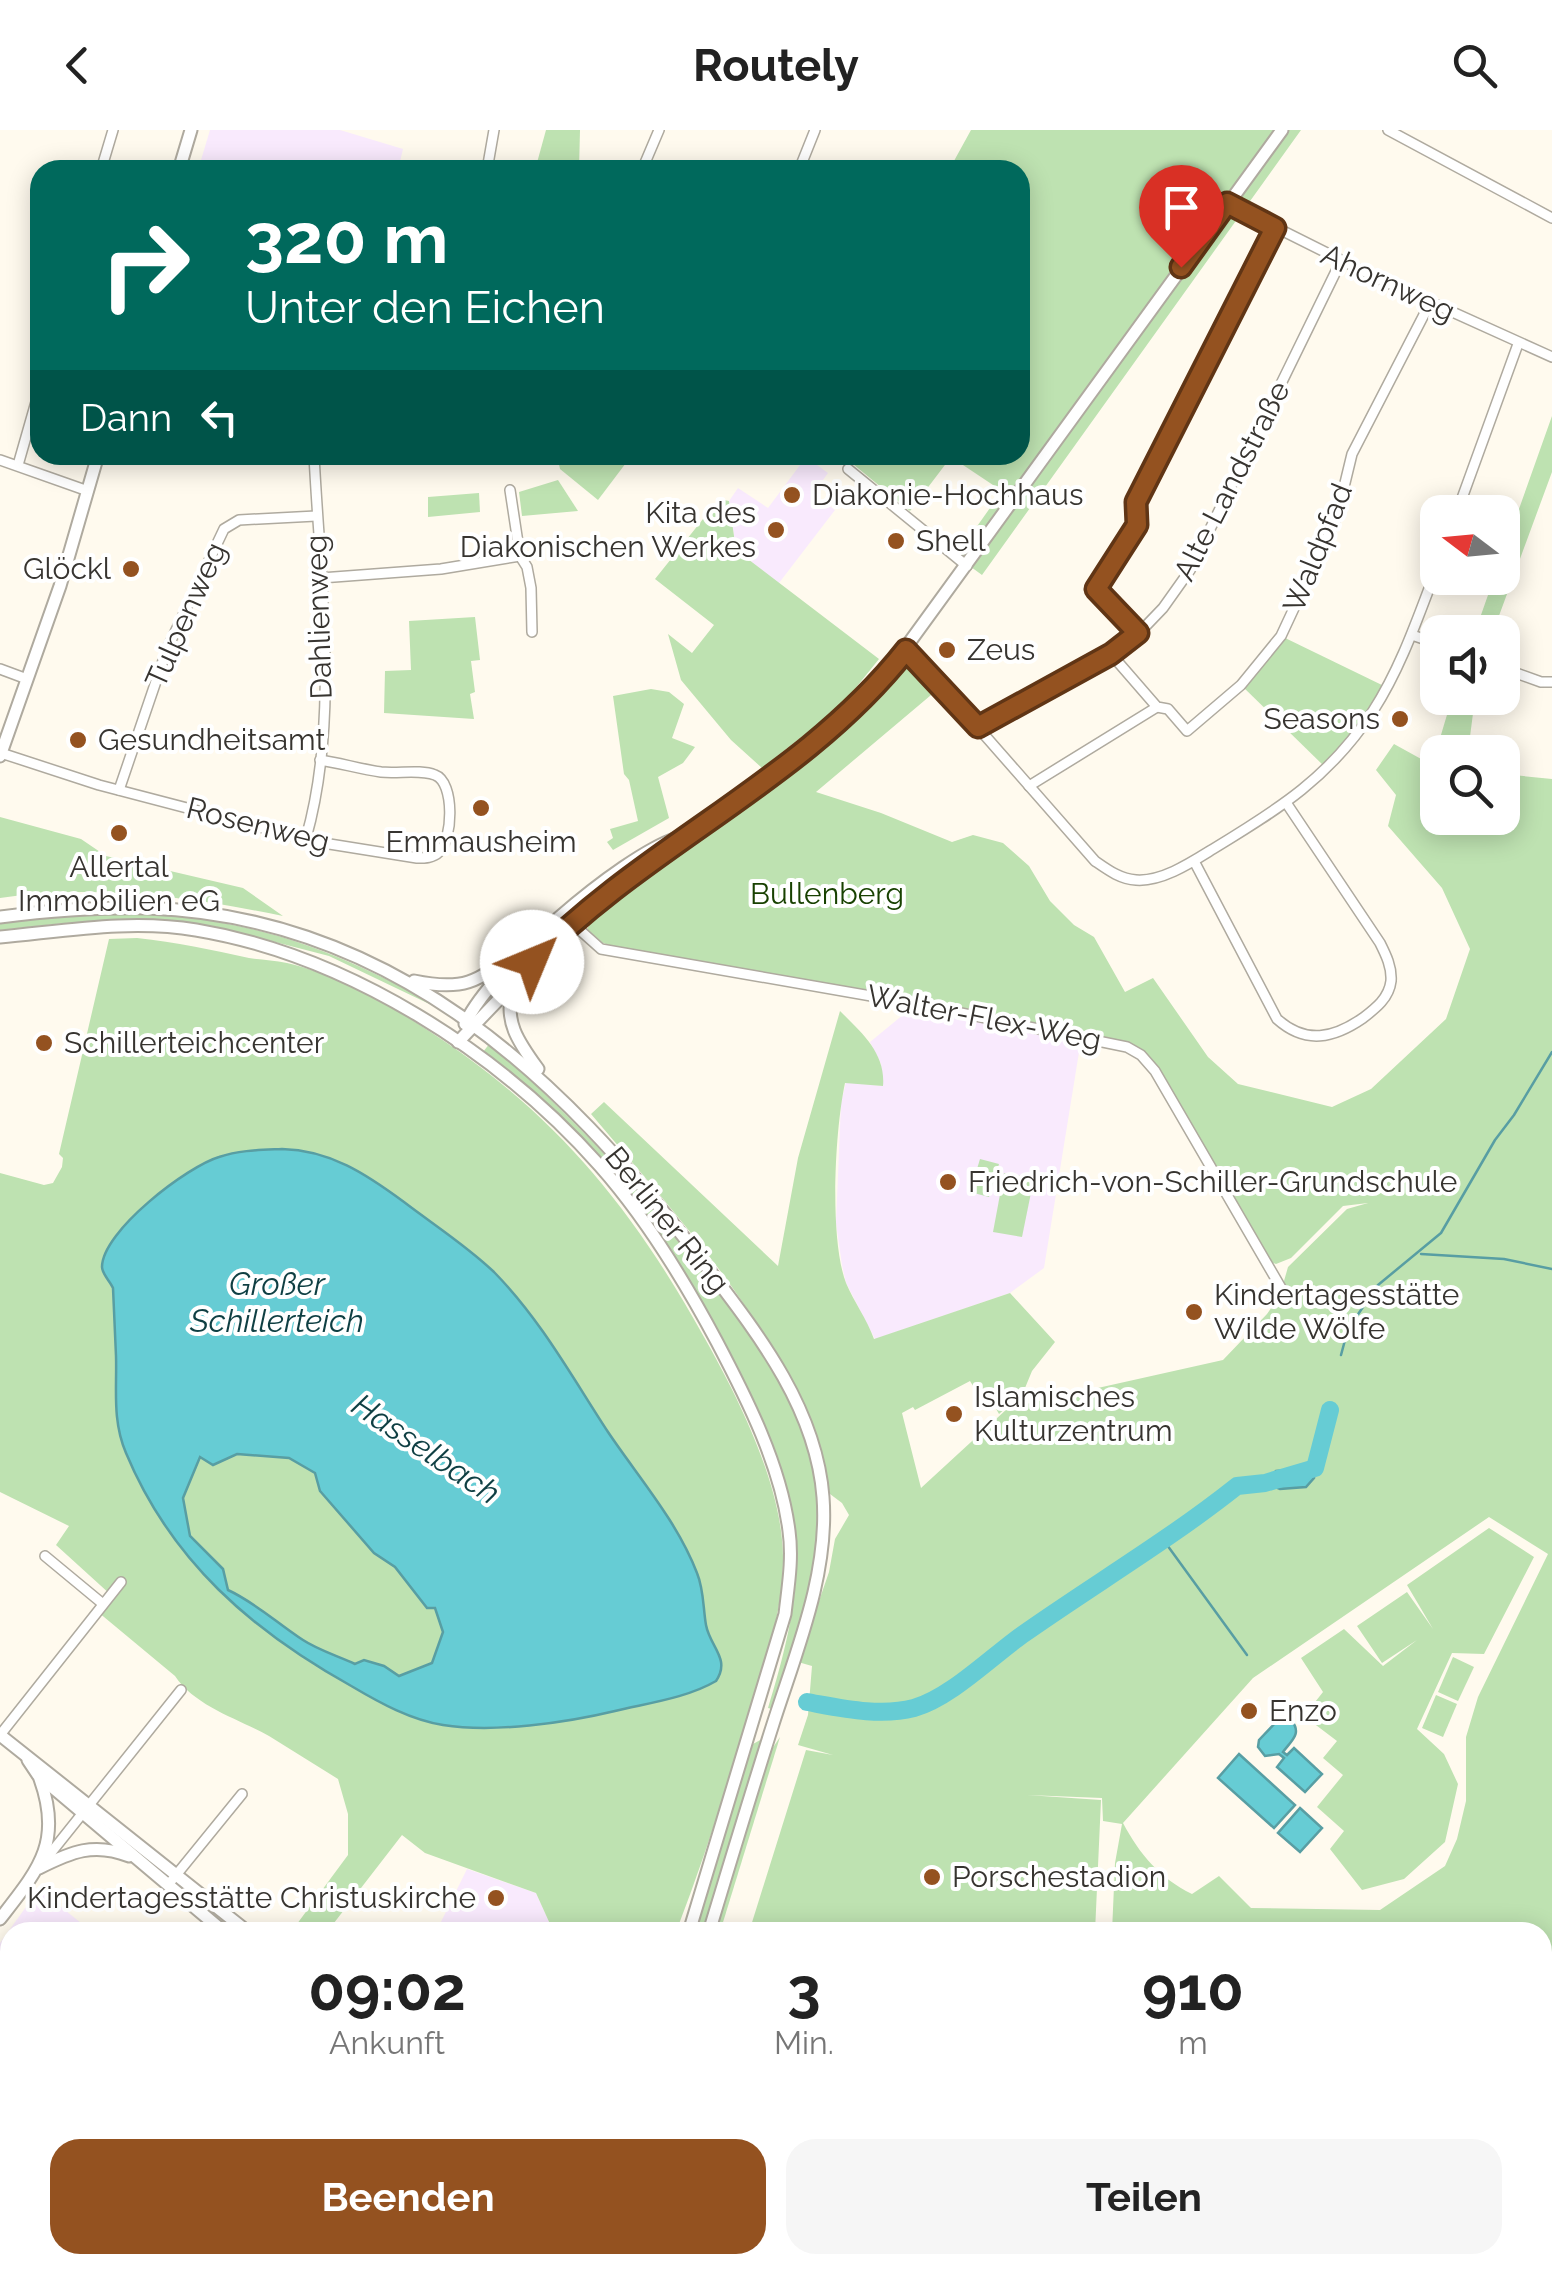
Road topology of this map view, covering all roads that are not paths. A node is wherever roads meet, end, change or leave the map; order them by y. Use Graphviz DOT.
graph roads {
  1 [pos="114,130"];
  2 [pos="190,130"];
  3 [pos="494,130"];
  4 [pos="658,130"];
  5 [pos="815,130"];
  6 [pos="1282,130"];
  7 [pos="1392,131"];
  8 [pos="104,160"];
  9 [pos="181,160"];
  10 [pos="490,160"];
  11 [pos="646,160"];
  12 [pos="804,160"];
  13 [pos="1227,203"];
  14 [pos="1552,218"];
  15 [pos="1275,228"];
  16 [pos="1341,261"];
  17 [pos="1430,303"];
  18 [pos="1518,344"];
  19 [pos="1552,357"];
  20 [pos="30,423"];
  21 [pos="0,460"];
  22 [pos="18,465"];
  23 [pos="95,465"];
  24 [pos="314,465"];
  25 [pos="848,469"];
  26 [pos="510,490"];
  27 [pos="88,491"];
  28 [pos="1462,495"];
  29 [pos="316,516"];
  30 [pos="520,556"];
  31 [pos="967,566"];
  32 [pos="322,578"];
  33 [pos="1427,595"];
  34 [pos="532,632"];
  35 [pos="1138,633"];
  36 [pos="1412,635"];
  37 [pos="1420,638"];
  38 [pos="906,650"];
  39 [pos="1111,654"];
  40 [pos="0,668"];
  41 [pos="1520,674"];
  42 [pos="27,679"];
  43 [pos="1552,682"];
  44 [pos="1157,707"];
  45 [pos="978,727"];
  46 [pos="0,754"];
  47 [pos="320,760"];
  48 [pos="1030,786"];
  49 [pos="119,790"];
  50 [pos="1288,804"];
  51 [pos="306,838"];
  52 [pos="1194,861"];
  53 [pos="0,916"];
  54 [pos="567,920"];
  55 [pos="0,937"];
  56 [pos="539,937"];
  57 [pos="517,977"];
  58 [pos="402,978"];
  59 [pos="471,1022"];
  60 [pos="458,1042"];
  61 [pos="549,1085"];
  62 [pos="1284,1292"];
  63 [pos="45,1556"];
  64 [pos="121,1582"];
  65 [pos="104,1604"];
  66 [pos="181,1690"];
  67 [pos="0,1735"];
  68 [pos="26,1756"];
  69 [pos="38,1775"];
  70 [pos="242,1794"];
  71 [pos="85,1807"];
  72 [pos="135,1858"];
  73 [pos="39,1868"];
  74 [pos="172,1880"];
  75 [pos="0,1918"];
  76 [pos="214,1922"];
  77 [pos="233,1922"];
  78 [pos="692,1922"];
  79 [pos="711,1922"];
  1 -- 8 [label="street"];
  2 -- 9 [label="main road"];
  3 -- 10 [label="street"];
  4 -- 11 [label="street"];
  5 -- 12 [label="street"];
  6 -- 13 [label="main road"];
  7 -- 14 [label="street"];
  13 -- 15 [label="street, Ahornweg"];
  13 -- 31 [label="main road"];
  15 -- 16 [label="street, Ahornweg"];
  15 -- 35 [label="street"];
  16 -- 17 [label="street, Ahornweg"];
  16 -- 35 [label="street, Alte Landstraße"];
  17 -- 18 [label="street, Ahornweg"];
  17 -- 44 [label="street, Waldpfad"];
  18 -- 19 [label="street, Ahornweg"];
  18 -- 28 [label="street"];
  20 -- 22 [label="street"];
  21 -- 22 [label="street"];
  22 -- 27 [label="street"];
  23 -- 27 [label="main road"];
  24 -- 29 [label="street, Dahlienweg"];
  25 -- 31 [label="street"];
  26 -- 30 [label="street"];
  27 -- 42 [label="main road"];
  29 -- 32 [label="street, Dahlienweg"];
  29 -- 49 [label="street, Tulpenweg"];
  30 -- 32 [label="street"];
  30 -- 34 [label="street"];
  31 -- 38 [label="main road"];
  32 -- 47 [label="street, Dahlienweg"];
  33 -- 36 [label="street"];
  35 -- 39 [label="street, Alte Landstraße"];
  36 -- 37 [label="street"];
  36 -- 50 [label="street"];
  38 -- 45 [label="street"];
  38 -- 54 [label="main road"];
  39 -- 44 [label="street, Waldpfad"];
  39 -- 45 [label="street, Alte Landstraße"];
  40 -- 42 [label="street"];
  41 -- 43 [label="street"];
  42 -- 46 [label="main road"];
  44 -- 48 [label="street"];
  45 -- 48 [label="street"];
  46 -- 49 [label="street, Rosenweg"];
  47 -- 51 [label="street, Dahlienweg"];
  47 -- 51 [label="street, Rosenweg"];
  48 -- 52 [label="street"];
  49 -- 51 [label="street, Rosenweg"];
  50 -- 52 [label="street"];
  50 -- 52 [label="street"];
  53 -- 58 [label="main road, Berliner Ring"];
  54 -- 56 [label="main road"];
  54 -- 57 [label="main road"];
  54 -- 62 [label="street, Walter-Flex-Weg"];
  55 -- 60 [label="main road, Berliner Ring"];
  56 -- 58 [label="main road"];
  56 -- 59 [label="main road"];
  57 -- 59 [label="main road"];
  57 -- 61 [label="main road"];
  58 -- 59 [label="main road, Berliner Ring"];
  59 -- 60 [label="main road"];
  59 -- 61 [label="main road, Berliner Ring"];
  60 -- 78 [label="main road, Berliner Ring"];
  61 -- 79 [label="main road, Berliner Ring"];
  63 -- 65 [label="street"];
  64 -- 65 [label="street"];
  65 -- 67 [label="street"];
  66 -- 71 [label="street"];
  67 -- 68 [label="main road"];
  68 -- 69 [label="main road"];
  68 -- 71 [label="main road"];
  69 -- 71 [label="main road"];
  69 -- 73 [label="main road"];
  70 -- 74 [label="street"];
  71 -- 72 [label="main road"];
  71 -- 73 [label="street"];
  71 -- 74 [label="main road"];
  72 -- 73 [label="main road"];
  72 -- 74 [label="main road"];
  73 -- 75 [label="main road"];
  74 -- 76 [label="main road"];
  74 -- 77 [label="main road"];
}
